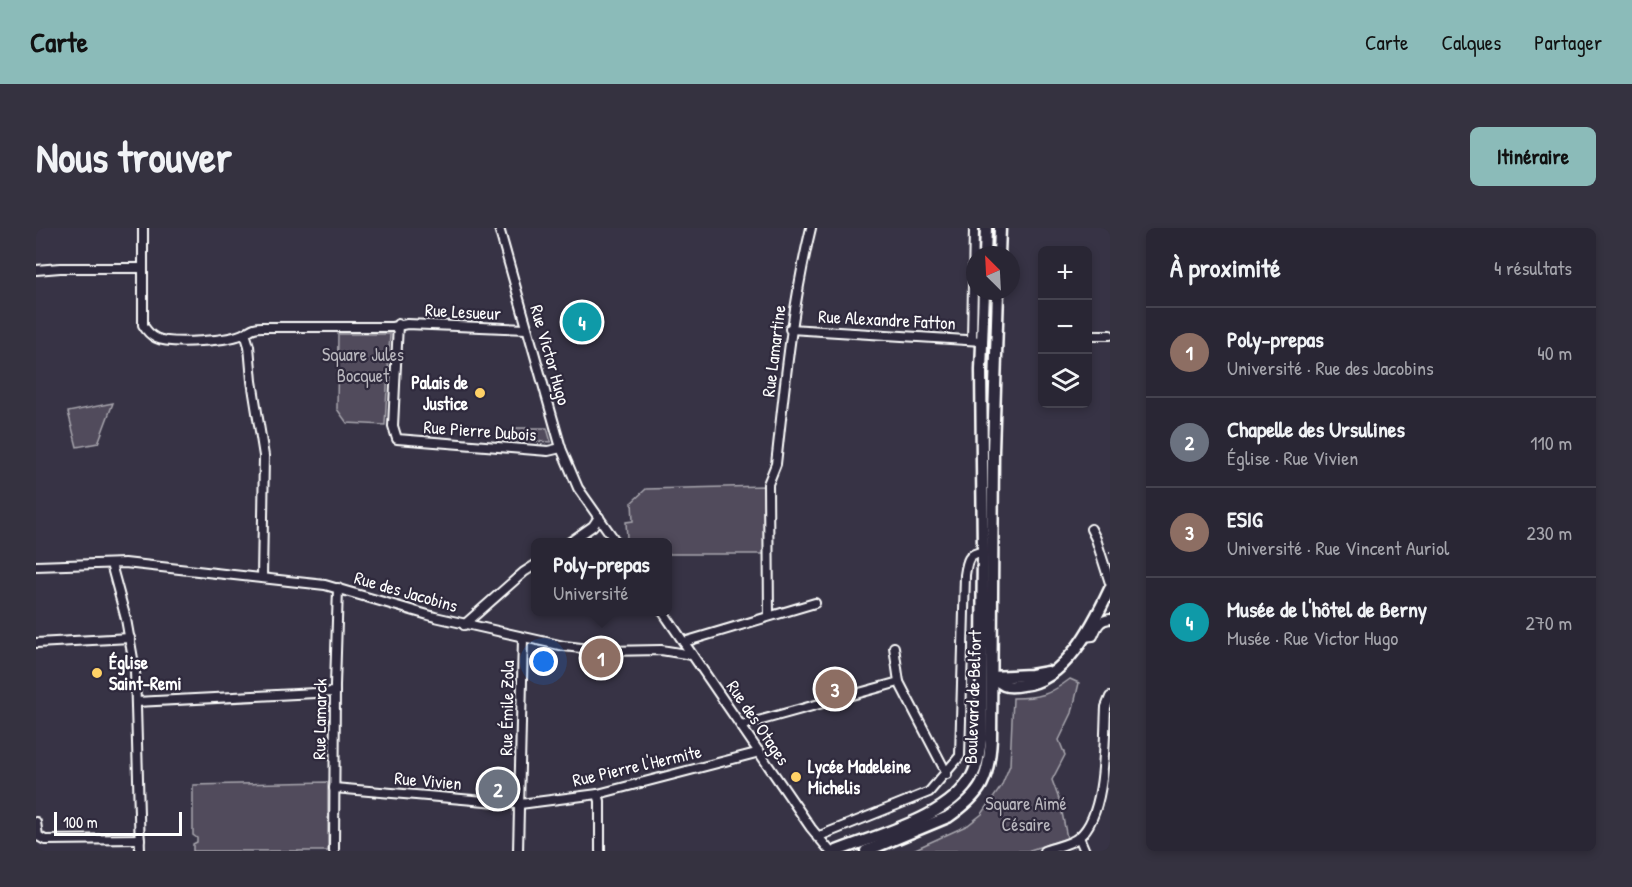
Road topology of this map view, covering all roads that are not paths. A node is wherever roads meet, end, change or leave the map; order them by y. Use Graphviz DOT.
graph roads {
  1 [pos="143,228"];
  2 [pos="499,228"];
  3 [pos="811,228"];
  4 [pos="974,228"];
  5 [pos="986,228"];
  6 [pos="1000,228"];
  7 [pos="985,246"];
  8 [pos="999,246"];
  9 [pos="143,268"];
  10 [pos="36,270"];
  11 [pos="983,300"];
  12 [pos="998,300"];
  13 [pos="398,324"];
  14 [pos="527,329"];
  15 [pos="790,329"];
  16 [pos="245,333"];
  17 [pos="1092,335"];
  18 [pos="1110,335"];
  19 [pos="977,340"];
  20 [pos="561,448"];
  21 [pos="599,518"];
  22 [pos="1091,529"];
  23 [pos="577,538"];
  24 [pos="613,538"];
  25 [pos="979,552"];
  26 [pos="111,564"];
  27 [pos="36,566"];
  28 [pos="531,568"];
  29 [pos="262,578"];
  30 [pos="1110,583"];
  31 [pos="338,588"];
  32 [pos="1110,590"];
  33 [pos="815,603"];
  34 [pos="666,616"];
  35 [pos="769,616"];
  36 [pos="1110,619"];
  37 [pos="464,625"];
  38 [pos="1084,637"];
  39 [pos="130,638"];
  40 [pos="523,638"];
  41 [pos="684,642"];
  42 [pos="36,643"];
  43 [pos="894,647"];
  44 [pos="692,655"];
  45 [pos="980,677"];
  46 [pos="992,677"];
  47 [pos="899,682"];
  48 [pos="335,692"];
  49 [pos="1110,697"];
  50 [pos="136,702"];
  51 [pos="1107,723"];
  52 [pos="742,727"];
  53 [pos="759,752"];
  54 [pos="947,774"];
  55 [pos="334,788"];
  56 [pos="598,794"];
  57 [pos="520,804"];
  58 [pos="36,822"];
  59 [pos="817,837"];
  60 [pos="1079,837"];
  61 [pos="140,840"];
  62 [pos="824,848"];
  63 [pos="140,851"];
  64 [pos="334,851"];
  65 [pos="518,851"];
  66 [pos="600,851"];
  67 [pos="830,851"];
  68 [pos="837,851"];
  69 [pos="866,851"];
  70 [pos="1044,851"];
  71 [pos="1084,851"];
  1 -- 9 [label="street"];
  2 -- 14 [label="street, Rue Victor Hugo"];
  3 -- 15 [label="street, Rue Lamartine"];
  4 -- 19 [label="street"];
  5 -- 7 [label="main road"];
  6 -- 8 [label="main road"];
  9 -- 10 [label="street"];
  9 -- 16 [label="street, Rue Lesueur"];
  11 -- 19 [label="main road, Boulevard de Belfort"];
  12 -- 46 [label="main road, Boulevard de Belfort"];
  13 -- 14 [label="street, Rue Lesueur"];
  13 -- 16 [label="street, Rue Lesueur"];
  13 -- 20 [label="street, Rue Pierre Dubois"];
  14 -- 20 [label="street, Rue Victor Hugo"];
  15 -- 19 [label="street, Rue Alexandre Fatton"];
  15 -- 35 [label="street, Rue Lamartine"];
  16 -- 29 [label="street"];
  17 -- 18 [label="street"];
  19 -- 25 [label="main road, Boulevard de Belfort"];
  20 -- 21 [label="street, Rue Victor Hugo"];
  21 -- 23 [label="street"];
  21 -- 24 [label="street, Rue Victor Hugo"];
  22 -- 30 [label="street"];
  25 -- 45 [label="main road, Boulevard de Belfort"];
  25 -- 54 [label="street, Boulevard de Belfort"];
  26 -- 27 [label="street, Rue des Jacobins"];
  26 -- 29 [label="street, Rue des Jacobins"];
  26 -- 39 [label="street"];
  28 -- 37 [label="street"];
  29 -- 31 [label="street, Rue des Jacobins"];
  31 -- 37 [label="street, Rue des Jacobins"];
  31 -- 48 [label="street, Rue Lamarck"];
  32 -- 38 [label="main road"];
  33 -- 35 [label="street"];
  34 -- 41 [label="street, Rue des Otages"];
  35 -- 41 [label="street"];
  36 -- 38 [label="street"];
  37 -- 40 [label="street, Rue des Jacobins"];
  38 -- 46 [label="main road"];
  39 -- 42 [label="street"];
  39 -- 50 [label="street"];
  40 -- 44 [label="street, Rue des Jacobins"];
  40 -- 57 [label="street, Rue Émile Zola"];
  41 -- 44 [label="street, Rue des Otages"];
  43 -- 47 [label="street"];
  44 -- 52 [label="street, Rue des Otages"];
  45 -- 46 [label="main road"];
  45 -- 68 [label="main road, Boulevard de Belfort"];
  46 -- 69 [label="main road, Boulevard de Belfort"];
  47 -- 52 [label="street"];
  47 -- 54 [label="street"];
  48 -- 50 [label="street"];
  48 -- 55 [label="street, Rue Lamarck"];
  49 -- 51 [label="street"];
  50 -- 61 [label="street"];
  51 -- 60 [label="street"];
  52 -- 53 [label="street, Rue des Otages"];
  53 -- 56 [label="street, Rue Pierre l'Hermite"];
  53 -- 59 [label="street, Rue des Otages"];
  54 -- 59 [label="street, Boulevard de Belfort"];
  55 -- 57 [label="street, Rue Vivien"];
  55 -- 64 [label="street, Rue Lamarck"];
  56 -- 57 [label="street, Rue Pierre l'Hermite"];
  56 -- 66 [label="street"];
  57 -- 65 [label="street, Rue Émile Zola"];
  58 -- 61 [label="street"];
  59 -- 62 [label="street, Rue des Otages"];
  60 -- 70 [label="street"];
  60 -- 71 [label="street"];
  61 -- 63 [label="street"];
  62 -- 67 [label="street, Rue des Otages"];
}
